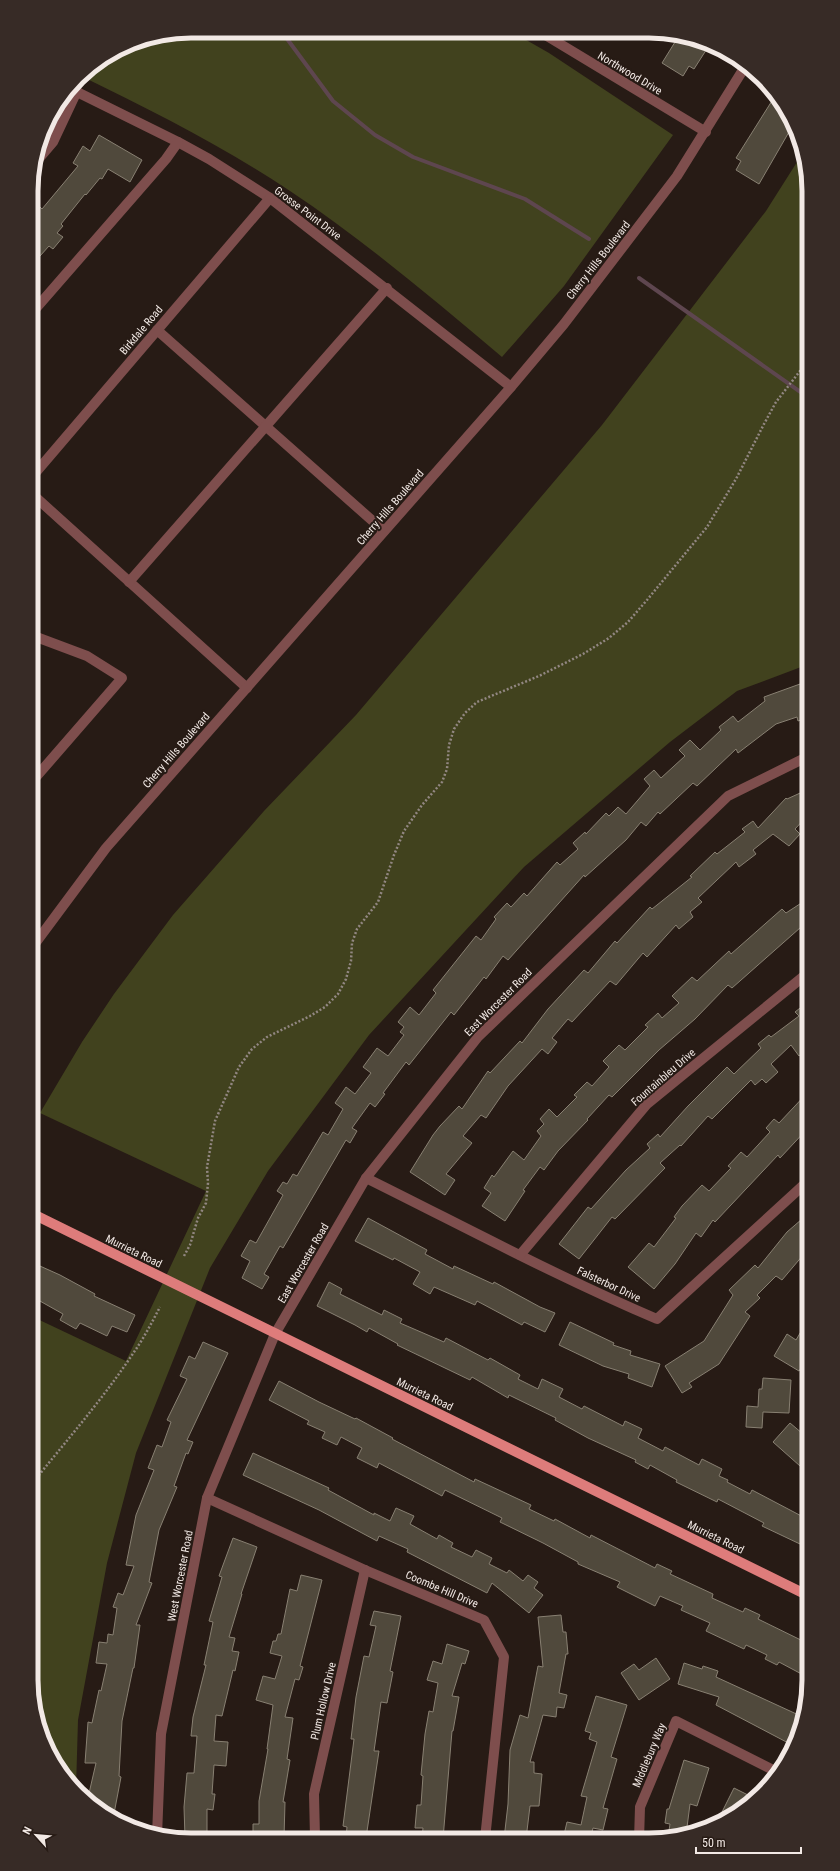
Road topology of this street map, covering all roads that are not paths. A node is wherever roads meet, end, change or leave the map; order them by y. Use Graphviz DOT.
graph roads {
  1 [pos="550,38"];
  2 [pos="743,71"];
  3 [pos="75,91"];
  4 [pos="72,96"];
  5 [pos="706,132"];
  6 [pos="178,142"];
  7 [pos="42,155"];
  8 [pos="270,198"];
  9 [pos="387,288"];
  10 [pos="38,306"];
  11 [pos="157,330"];
  12 [pos="511,387"];
  13 [pos="267,427"];
  14 [pos="38,470"];
  15 [pos="38,499"];
  16 [pos="384,531"];
  17 [pos="129,582"];
  18 [pos="38,638"];
  19 [pos="247,688"];
  20 [pos="802,759"];
  21 [pos="38,775"];
  22 [pos="38,940"];
  23 [pos="802,978"];
  24 [pos="366,1178"];
  25 [pos="802,1186"];
  26 [pos="38,1216"];
  27 [pos="520,1255"];
  28 [pos="275,1334"];
  29 [pos="208,1498"];
  30 [pos="365,1570"];
  31 [pos="802,1593"];
  32 [pos="772,1770"];
  33 [pos="157,1829"];
  34 [pos="315,1833"];
  35 [pos="486,1833"];
  36 [pos="639,1833"];
  1 -- 5 [label="street, Northwood Drive"];
  2 -- 5 [label="street, Cherry Hills Boulevard"];
  3 -- 6 [label="street, Grosse Point Drive"];
  4 -- 7 [label="street"];
  5 -- 12 [label="street, Cherry Hills Boulevard"];
  6 -- 8 [label="street, Grosse Point Drive"];
  6 -- 10 [label="street"];
  8 -- 9 [label="street, Grosse Point Drive"];
  8 -- 11 [label="street, Birkdale Road"];
  9 -- 12 [label="street, Grosse Point Drive"];
  9 -- 13 [label="street"];
  11 -- 13 [label="street"];
  11 -- 14 [label="street, Birkdale Road"];
  12 -- 16 [label="street, Cherry Hills Boulevard"];
  13 -- 16 [label="street"];
  13 -- 17 [label="street"];
  15 -- 17 [label="street"];
  16 -- 19 [label="street, Cherry Hills Boulevard"];
  17 -- 19 [label="street"];
  18 -- 21 [label="street"];
  19 -- 22 [label="street, Cherry Hills Boulevard"];
  20 -- 24 [label="street, East Worcester Road"];
  23 -- 27 [label="street, Fountainbleu Drive"];
  24 -- 27 [label="street, Falsterbor Drive"];
  24 -- 28 [label="street, East Worcester Road"];
  25 -- 27 [label="street, Falsterbor Drive"];
  26 -- 28 [label="main road, Murrieta Road"];
  28 -- 29 [label="street, West Worcester Road"];
  28 -- 31 [label="main road, Murrieta Road"];
  29 -- 30 [label="street, Coombe Hill Drive"];
  29 -- 33 [label="street, West Worcester Road"];
  30 -- 34 [label="street, Plum Hollow Drive"];
  30 -- 35 [label="street, Coombe Hill Drive"];
  32 -- 36 [label="street, Middlebury Way"];
}
